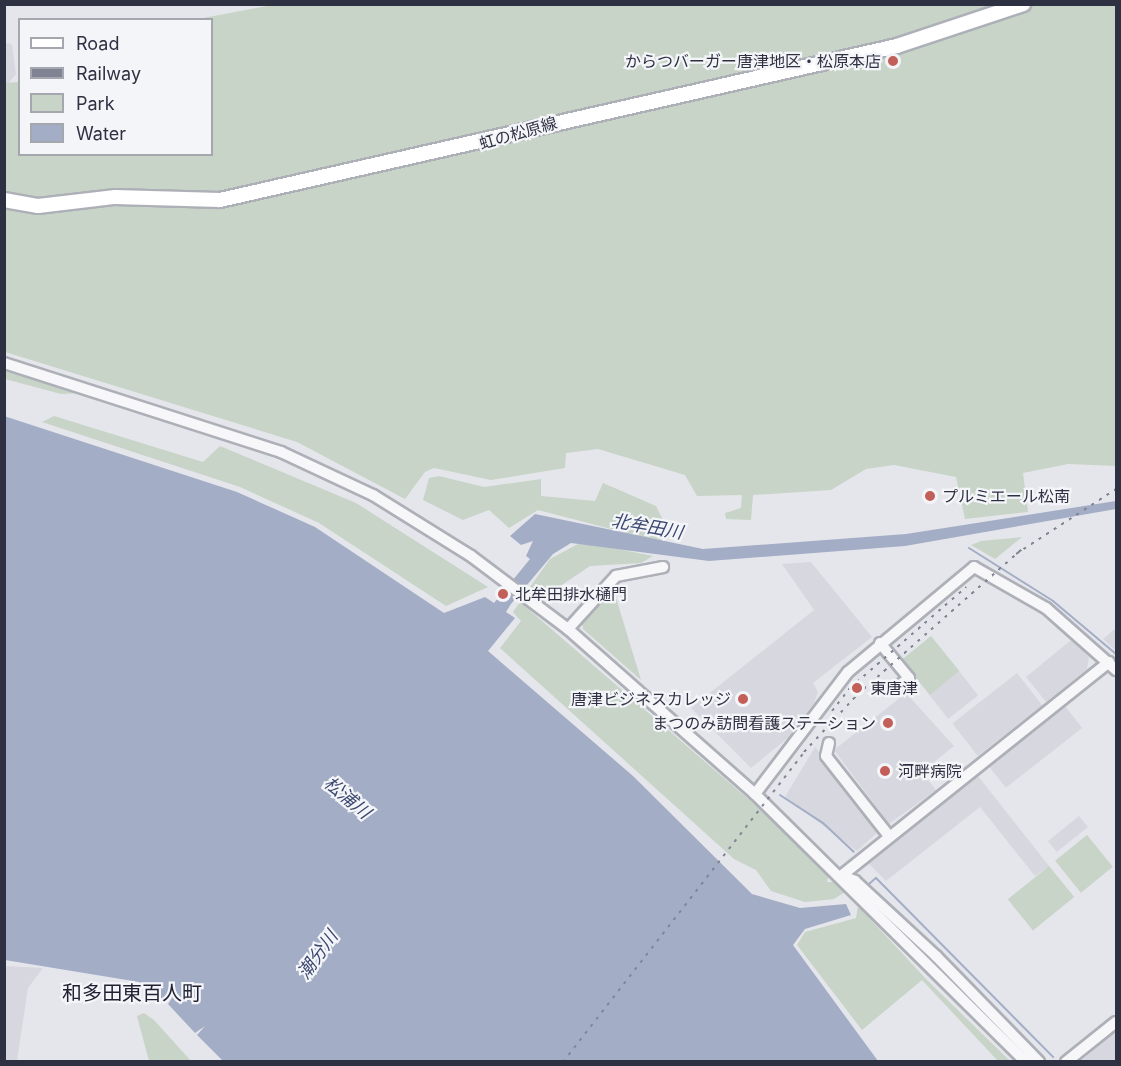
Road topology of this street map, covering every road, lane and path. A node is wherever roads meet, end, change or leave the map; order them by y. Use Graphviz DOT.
graph roads {
  1 [pos="1023,4"];
  2 [pos="4,200"];
  3 [pos="4,363"];
  4 [pos="663,567"];
  5 [pos="568,629"];
  6 [pos="880,643"];
  7 [pos="1113,666"];
  8 [pos="894,690"];
  9 [pos="829,743"];
  10 [pos="755,794"];
  11 [pos="889,836"];
  12 [pos="842,876"];
  13 [pos="1116,1022"];
  14 [pos="1026,1062"];
  15 [pos="1039,1062"];
  16 [pos="1066,1062"];
  1 -- 2 [label="main road, 虹の松原線"];
  3 -- 5 [label="street"];
  4 -- 5 [label="street"];
  5 -- 10 [label="street"];
  6 -- 7 [label="street"];
  6 -- 8 [label="street"];
  6 -- 10 [label="street"];
  7 -- 11 [label="street"];
  9 -- 11 [label="street"];
  10 -- 12 [label="street"];
  11 -- 12 [label="street"];
  12 -- 14 [label="street"];
  12 -- 15 [label="street"];
  13 -- 16 [label="street"];
}
